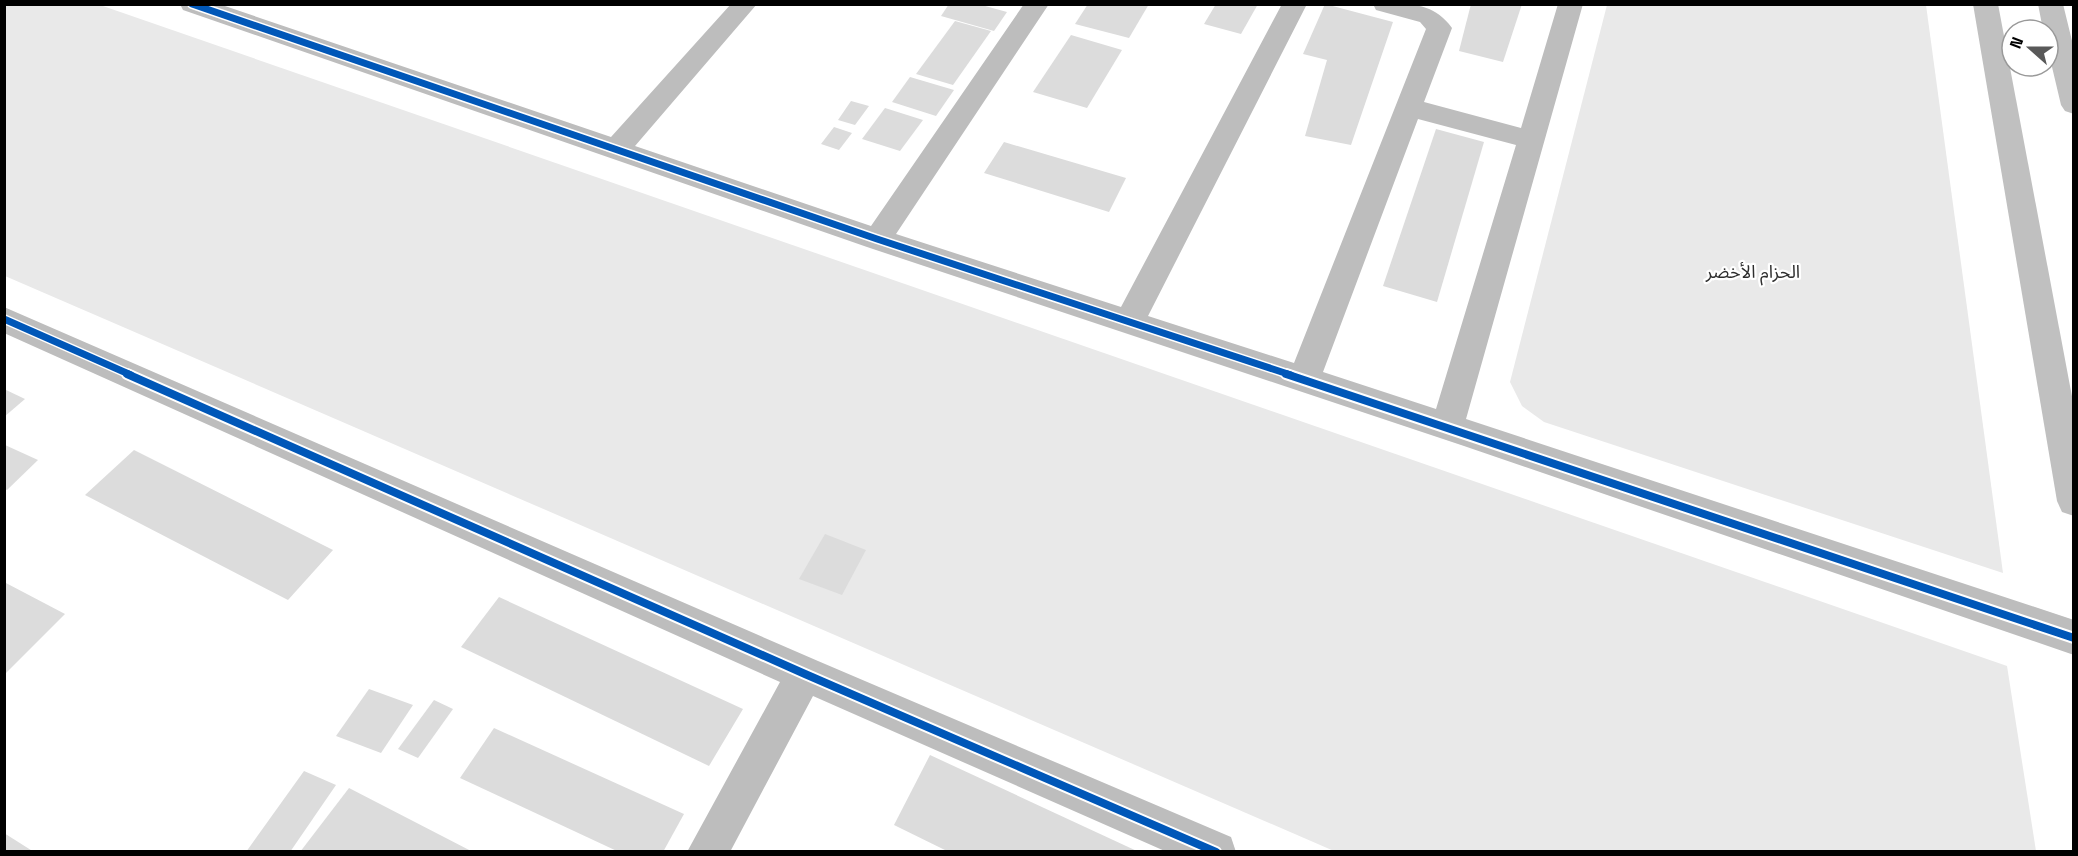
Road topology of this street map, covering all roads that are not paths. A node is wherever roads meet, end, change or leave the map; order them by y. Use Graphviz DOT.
graph roads {
  1 [pos="192,4"];
  2 [pos="745,4"];
  3 [pos="1037,4"];
  4 [pos="1295,4"];
  5 [pos="1385,4"];
  6 [pos="1571,4"];
  7 [pos="1984,4"];
  8 [pos="2050,4"];
  9 [pos="2073,105"];
  10 [pos="1408,107"];
  11 [pos="1531,140"];
  12 [pos="617,148"];
  13 [pos="877,239"];
  14 [pos="4,319"];
  15 [pos="1129,322"];
  16 [pos="1304,379"];
  17 [pos="1447,426"];
  18 [pos="2073,501"];
  19 [pos="2073,638"];
  20 [pos="805,674"];
  21 [pos="707,852"];
  22 [pos="1216,852"];
  1 -- 12 [label="street"];
  2 -- 12 [label="street"];
  3 -- 13 [label="street"];
  4 -- 15 [label="street"];
  5 -- 10 [label="street"];
  6 -- 11 [label="street"];
  7 -- 18 [label="main road"];
  8 -- 9 [label="main road"];
  10 -- 11 [label="street"];
  10 -- 16 [label="street"];
  11 -- 17 [label="street"];
  12 -- 13 [label="street"];
  13 -- 15 [label="street"];
  14 -- 20 [label="street"];
  15 -- 16 [label="street"];
  16 -- 17 [label="street"];
  17 -- 19 [label="street"];
  20 -- 21 [label="street"];
  20 -- 22 [label="street"];
}
